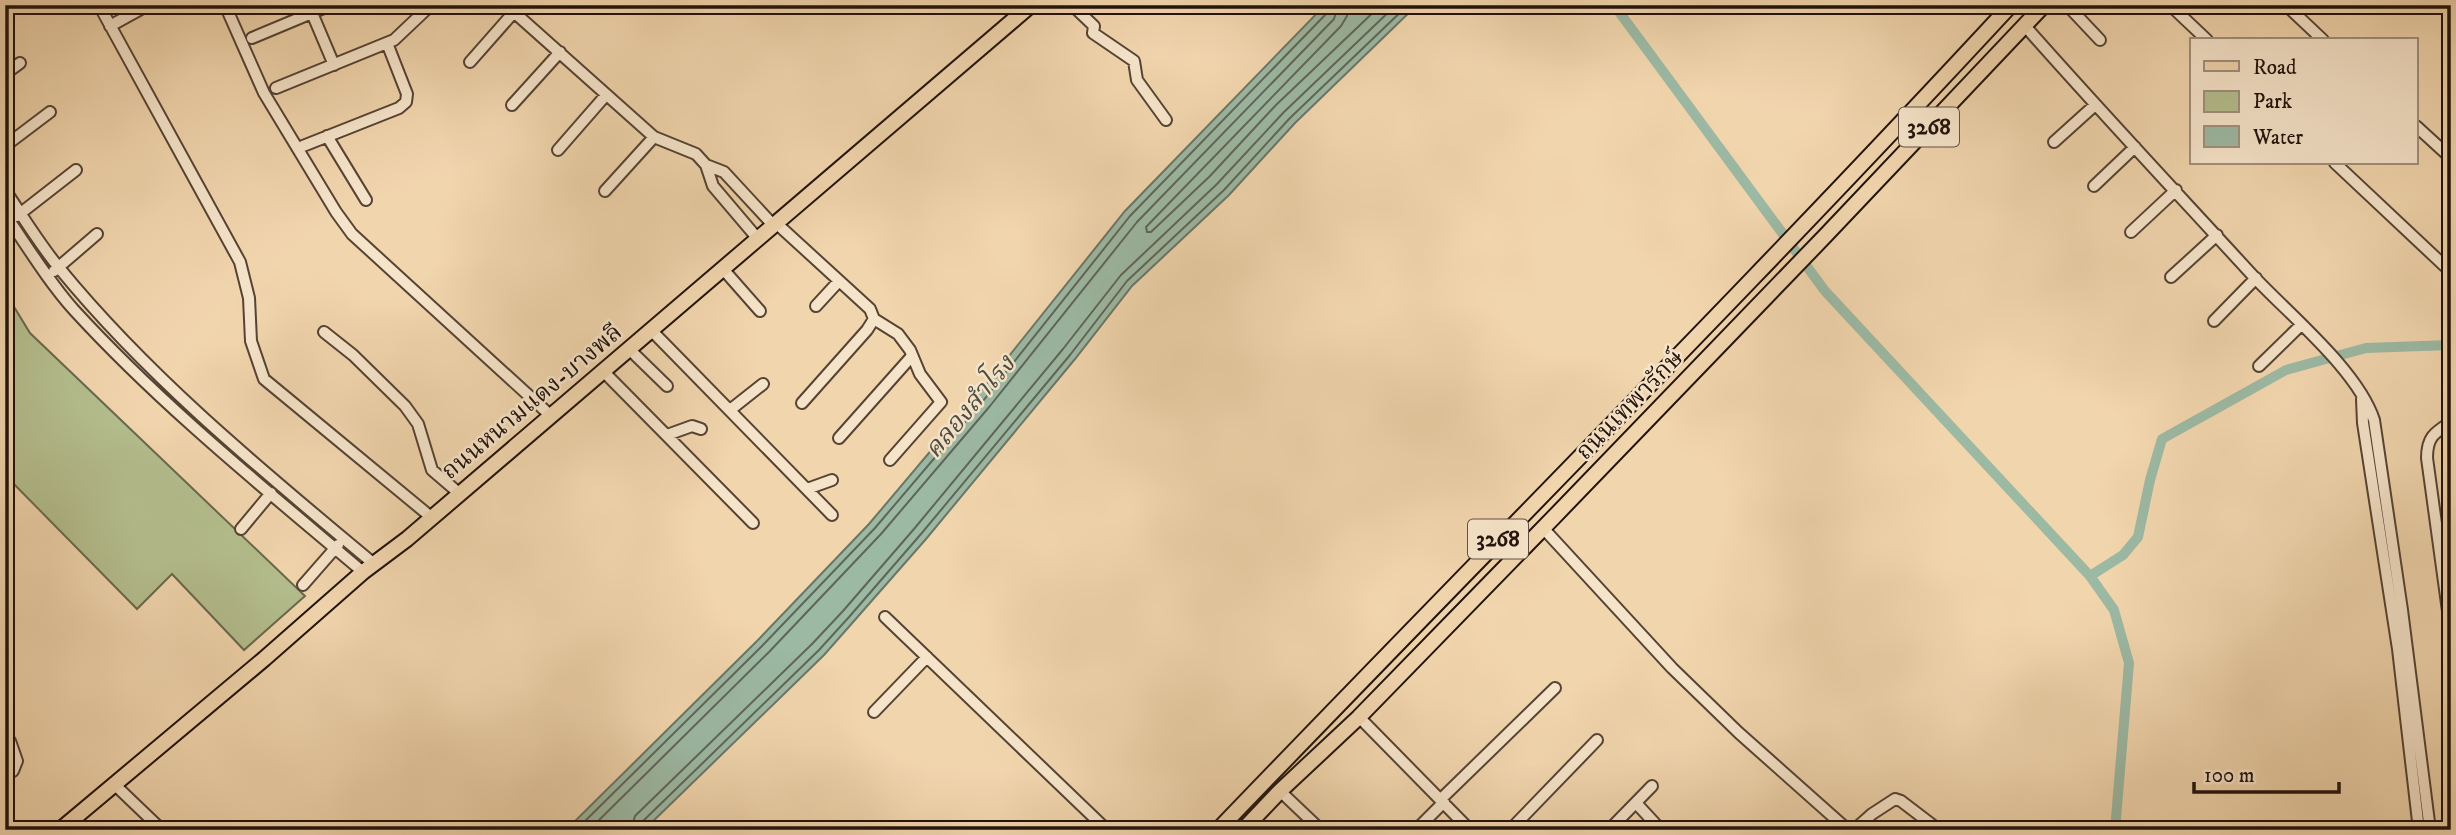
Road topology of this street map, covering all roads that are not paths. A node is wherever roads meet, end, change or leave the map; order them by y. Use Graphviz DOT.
graph roads {
  1 [pos="99,5"];
  2 [pos="148,5"];
  3 [pos="225,5"];
  4 [pos="331,5"];
  5 [pos="430,5"];
  6 [pos="1031,5"];
  7 [pos="1072,5"];
  8 [pos="2011,5"];
  9 [pos="2044,5"];
  10 [pos="2067,5"];
  11 [pos="2170,5"];
  12 [pos="2286,5"];
  13 [pos="510,9"];
  14 [pos="312,13"];
  15 [pos="110,26"];
  16 [pos="2025,26"];
  17 [pos="252,38"];
  18 [pos="2205,38"];
  19 [pos="2321,38"];
  20 [pos="2100,40"];
  21 [pos="387,43"];
  22 [pos="560,52"];
  23 [pos="470,62"];
  24 [pos="20,63"];
  25 [pos="334,65"];
  26 [pos="5,74"];
  27 [pos="276,88"];
  28 [pos="606,95"];
  29 [pos="512,105"];
  30 [pos="2095,105"];
  31 [pos="50,112"];
  32 [pos="1166,120"];
  33 [pos="2418,128"];
  34 [pos="327,136"];
  35 [pos="654,137"];
  36 [pos="2054,142"];
  37 [pos="5,146"];
  38 [pos="303,146"];
  39 [pos="2135,147"];
  40 [pos="558,150"];
  41 [pos="2451,158"];
  42 [pos="2336,164"];
  43 [pos="706,165"];
  44 [pos="76,170"];
  45 [pos="2094,186"];
  46 [pos="5,190"];
  47 [pos="2176,190"];
  48 [pos="605,191"];
  49 [pos="366,200"];
  50 [pos="20,213"];
  51 [pos="8,218"];
  52 [pos="775,225"];
  53 [pos="2131,232"];
  54 [pos="97,234"];
  55 [pos="2217,235"];
  56 [pos="758,239"];
  57 [pos="58,267"];
  58 [pos="723,268"];
  59 [pos="2451,272"];
  60 [pos="2171,276"];
  61 [pos="48,277"];
  62 [pos="2256,278"];
  63 [pos="839,281"];
  64 [pos="816,306"];
  65 [pos="760,311"];
  66 [pos="874,319"];
  67 [pos="2214,321"];
  68 [pos="2301,325"];
  69 [pos="651,330"];
  70 [pos="324,332"];
  71 [pos="629,349"];
  72 [pos="912,356"];
  73 [pos="2259,366"];
  74 [pos="603,371"];
  75 [pos="763,384"];
  76 [pos="667,386"];
  77 [pos="802,403"];
  78 [pos="730,410"];
  79 [pos="550,415"];
  80 [pos="2451,422"];
  81 [pos="701,429"];
  82 [pos="667,435"];
  83 [pos="839,438"];
  84 [pos="890,460"];
  85 [pos="832,480"];
  86 [pos="807,489"];
  87 [pos="271,492"];
  88 [pos="460,494"];
  89 [pos="832,515"];
  90 [pos="431,517"];
  91 [pos="753,523"];
  92 [pos="1543,528"];
  93 [pos="241,529"];
  94 [pos="344,538"];
  95 [pos="335,548"];
  96 [pos="369,568"];
  97 [pos="303,585"];
  98 [pos="885,617"];
  99 [pos="2451,633"];
  100 [pos="927,657"];
  101 [pos="2407,684"];
  102 [pos="1555,688"];
  103 [pos="874,712"];
  104 [pos="1359,717"];
  105 [pos="1597,740"];
  106 [pos="10,741"];
  107 [pos="5,775"];
  108 [pos="114,785"];
  109 [pos="1652,786"];
  110 [pos="1280,791"];
  111 [pos="1442,801"];
  112 [pos="1636,803"];
  113 [pos="63,829"];
  114 [pos="162,830"];
  115 [pos="1107,830"];
  116 [pos="1217,830"];
  117 [pos="1243,830"];
  118 [pos="1321,830"];
  119 [pos="1416,830"];
  120 [pos="1470,830"];
  121 [pos="1510,830"];
  122 [pos="1609,830"];
  123 [pos="1661,830"];
  124 [pos="1848,830"];
  125 [pos="1854,830"];
  126 [pos="1939,830"];
  127 [pos="2419,830"];
  128 [pos="2430,830"];
  1 -- 15 [label="street"];
  2 -- 15 [label="street"];
  3 -- 79 [label="street"];
  4 -- 14 [label="street"];
  5 -- 21 [label="street"];
  6 -- 52 [label="main road, ถนนหนามแดง-บางพลี"];
  7 -- 32 [label="street"];
  8 -- 116 [label="main road, ถนนเทพารักษ์ / 3268"];
  9 -- 16 [label="main road, ถนนเทพารักษ์ / 3268"];
  10 -- 20 [label="street"];
  11 -- 18 [label="street"];
  12 -- 19 [label="street"];
  13 -- 22 [label="street"];
  13 -- 23 [label="street"];
  14 -- 17 [label="street"];
  14 -- 25 [label="street"];
  15 -- 90 [label="street"];
  16 -- 30 [label="street"];
  16 -- 92 [label="main road, ถนนเทพารักษ์ / 3268"];
  21 -- 25 [label="street"];
  21 -- 34 [label="street"];
  22 -- 28 [label="street"];
  22 -- 29 [label="street"];
  24 -- 26 [label="street"];
  25 -- 27 [label="street"];
  28 -- 35 [label="street"];
  28 -- 40 [label="street"];
  30 -- 36 [label="street"];
  30 -- 39 [label="street"];
  31 -- 37 [label="street"];
  33 -- 41 [label="street"];
  34 -- 38 [label="street"];
  34 -- 49 [label="street"];
  35 -- 43 [label="street"];
  35 -- 48 [label="street"];
  39 -- 45 [label="street"];
  39 -- 47 [label="street"];
  42 -- 59 [label="street"];
  43 -- 52 [label="street"];
  43 -- 56 [label="street"];
  44 -- 50 [label="street"];
  46 -- 50 [label="street"];
  47 -- 53 [label="street"];
  47 -- 55 [label="street"];
  50 -- 51 [label="street"];
  50 -- 57 [label="street"];
  51 -- 61 [label="street"];
  52 -- 56 [label="main road, ถนนหนามแดง-บางพลี"];
  52 -- 63 [label="street"];
  54 -- 57 [label="street"];
  55 -- 60 [label="street"];
  55 -- 62 [label="street"];
  56 -- 58 [label="main road, ถนนหนามแดง-บางพลี"];
  57 -- 61 [label="street"];
  57 -- 94 [label="street"];
  58 -- 65 [label="street"];
  58 -- 69 [label="main road, ถนนหนามแดง-บางพลี"];
  61 -- 87 [label="street"];
  62 -- 67 [label="street"];
  62 -- 68 [label="street"];
  63 -- 64 [label="street"];
  63 -- 66 [label="street"];
  66 -- 72 [label="street"];
  66 -- 77 [label="street"];
  68 -- 73 [label="street"];
  68 -- 101 [label="street"];
  69 -- 71 [label="main road, ถนนหนามแดง-บางพลี"];
  69 -- 78 [label="street"];
  70 -- 88 [label="street"];
  71 -- 74 [label="main road, ถนนหนามแดง-บางพลี"];
  71 -- 76 [label="street"];
  72 -- 83 [label="street"];
  72 -- 84 [label="street"];
  74 -- 79 [label="main road, ถนนหนามแดง-บางพลี"];
  74 -- 82 [label="street"];
  75 -- 78 [label="street"];
  78 -- 86 [label="street"];
  79 -- 88 [label="main road, ถนนหนามแดง-บางพลี"];
  80 -- 99 [label="street"];
  81 -- 82 [label="street"];
  82 -- 91 [label="street"];
  85 -- 86 [label="street"];
  86 -- 89 [label="street"];
  87 -- 93 [label="street"];
  87 -- 95 [label="street"];
  88 -- 90 [label="main road, ถนนหนามแดง-บางพลี"];
  90 -- 96 [label="main road, ถนนหนามแดง-บางพลี"];
  92 -- 104 [label="main road, ถนนเทพารักษ์ / 3268"];
  92 -- 124 [label="street"];
  94 -- 95 [label="street"];
  94 -- 96 [label="street"];
  95 -- 96 [label="street"];
  95 -- 97 [label="street"];
  96 -- 108 [label="main road, ถนนหนามแดง-บางพลี"];
  98 -- 100 [label="street"];
  100 -- 103 [label="street"];
  100 -- 115 [label="street"];
  101 -- 127 [label="street"];
  101 -- 128 [label="street"];
  102 -- 111 [label="street"];
  104 -- 110 [label="main road, ถนนเทพารักษ์ / 3268"];
  104 -- 111 [label="street"];
  105 -- 121 [label="street"];
  106 -- 107 [label="street"];
  108 -- 113 [label="main road, ถนนหนามแดง-บางพลี"];
  108 -- 114 [label="street"];
  109 -- 112 [label="street"];
  110 -- 117 [label="main road, ถนนเทพารักษ์ / 3268"];
  110 -- 118 [label="street"];
  111 -- 119 [label="street"];
  111 -- 120 [label="street"];
  112 -- 122 [label="street"];
  112 -- 123 [label="street"];
  125 -- 126 [label="street"];
}
